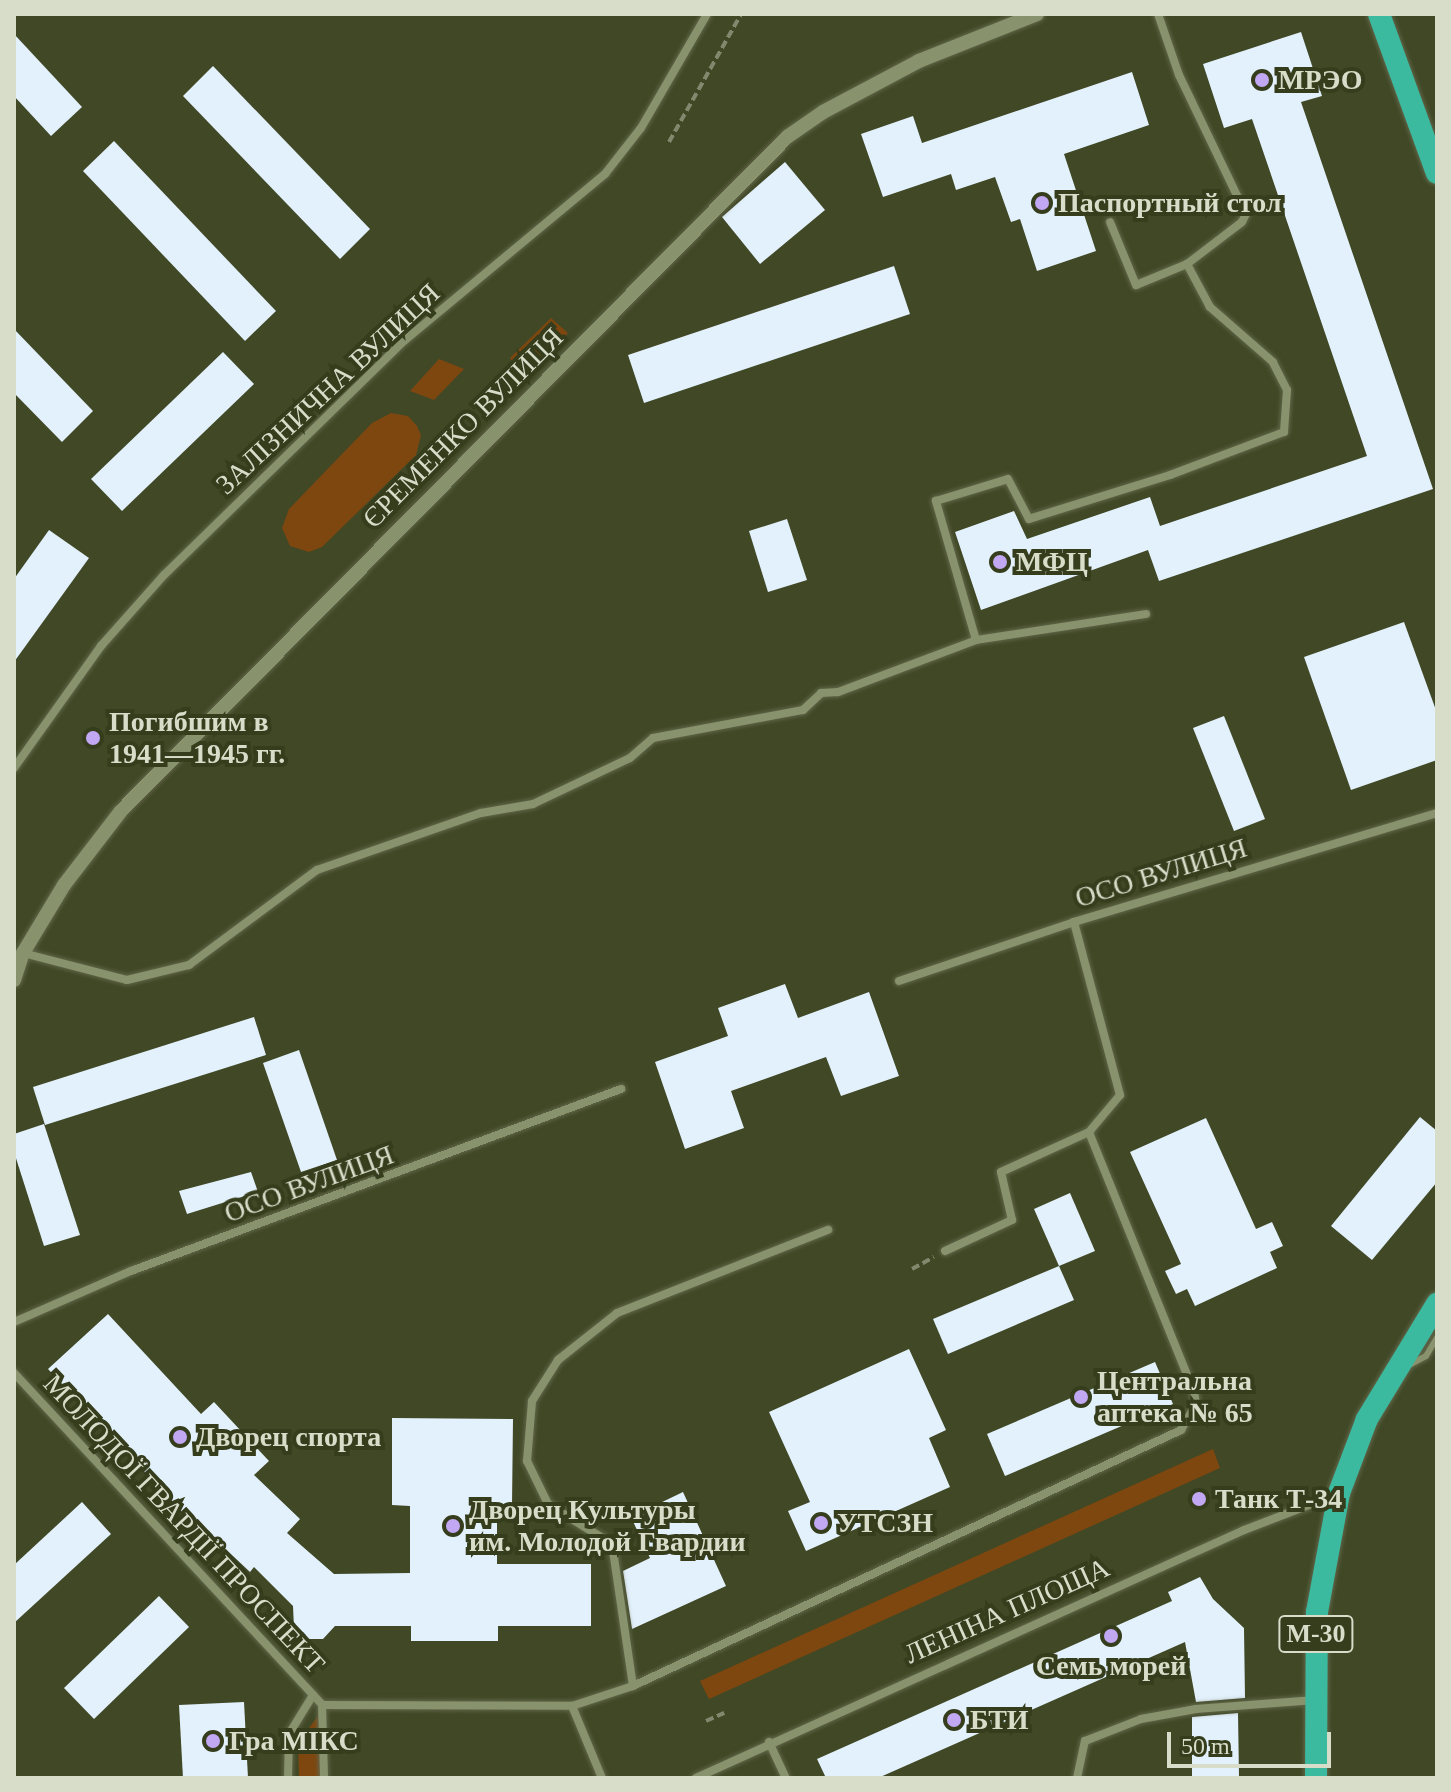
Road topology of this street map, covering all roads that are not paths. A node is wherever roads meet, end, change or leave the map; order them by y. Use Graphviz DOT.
graph roads {
  1 [pos="707,14"];
  2 [pos="1037,14"];
  3 [pos="1158,14"];
  4 [pos="1379,14"];
  5 [pos="1437,173"];
  6 [pos="1110,222"];
  7 [pos="1187,264"];
  8 [pos="1146,614"];
  9 [pos="976,640"];
  10 [pos="14,768"];
  11 [pos="1437,813"];
  12 [pos="1074,922"];
  13 [pos="23,953"];
  14 [pos="14,980"];
  15 [pos="899,981"];
  16 [pos="621,1089"];
  17 [pos="1089,1132"];
  18 [pos="828,1230"];
  19 [pos="945,1251"];
  20 [pos="1437,1304"];
  21 [pos="14,1322"];
  22 [pos="1437,1338"];
  23 [pos="14,1373"];
  24 [pos="1393,1374"];
  25 [pos="1339,1493"];
  26 [pos="633,1686"];
  27 [pos="313,1695"];
  28 [pos="1316,1700"];
  29 [pos="322,1705"];
  30 [pos="572,1706"];
  31 [pos="769,1742"];
  32 [pos="288,1778"];
  33 [pos="324,1778"];
  34 [pos="602,1778"];
  35 [pos="696,1778"];
  36 [pos="786,1778"];
  37 [pos="1077,1778"];
  38 [pos="1316,1778"];
  1 -- 10 [label="street, ЗАЛІЗНИЧНА ВУЛИЦЯ"];
  2 -- 13 [label="street, ЄРЕМЕНКО ВУЛИЦЯ"];
  3 -- 7 [label="street"];
  4 -- 5 [label="highway"];
  6 -- 7 [label="street"];
  7 -- 9 [label="street"];
  8 -- 9 [label="street"];
  9 -- 13 [label="street"];
  11 -- 12 [label="street, ОСО ВУЛИЦЯ"];
  12 -- 15 [label="street, ОСО ВУЛИЦЯ"];
  12 -- 17 [label="street"];
  13 -- 14 [label="street, ЄРЕМЕНКО ВУЛИЦЯ"];
  16 -- 21 [label="street, ОСО ВУЛИЦЯ"];
  17 -- 19 [label="street"];
  17 -- 26 [label="street"];
  18 -- 26 [label="street"];
  20 -- 24 [label="highway, М-30"];
  22 -- 24 [label="lane"];
  23 -- 27 [label="street, МОЛОДОЇ ГВАРДІЇ ПРОСПЕКТ"];
  24 -- 25 [label="highway, М-30"];
  25 -- 28 [label="highway, М-30"];
  25 -- 31 [label="street, ЛЕНІНА ПЛОЩА"];
  26 -- 30 [label="street"];
  27 -- 29 [label="street, МОЛОДОЇ ГВАРДІЇ ПРОСПЕКТ"];
  27 -- 32 [label="street"];
  28 -- 37 [label="street"];
  28 -- 38 [label="highway, М-30"];
  29 -- 30 [label="street"];
  29 -- 33 [label="street"];
  30 -- 34 [label="street"];
  31 -- 35 [label="street, ЛЕНІНА ПЛОЩА"];
  31 -- 36 [label="street"];
}
